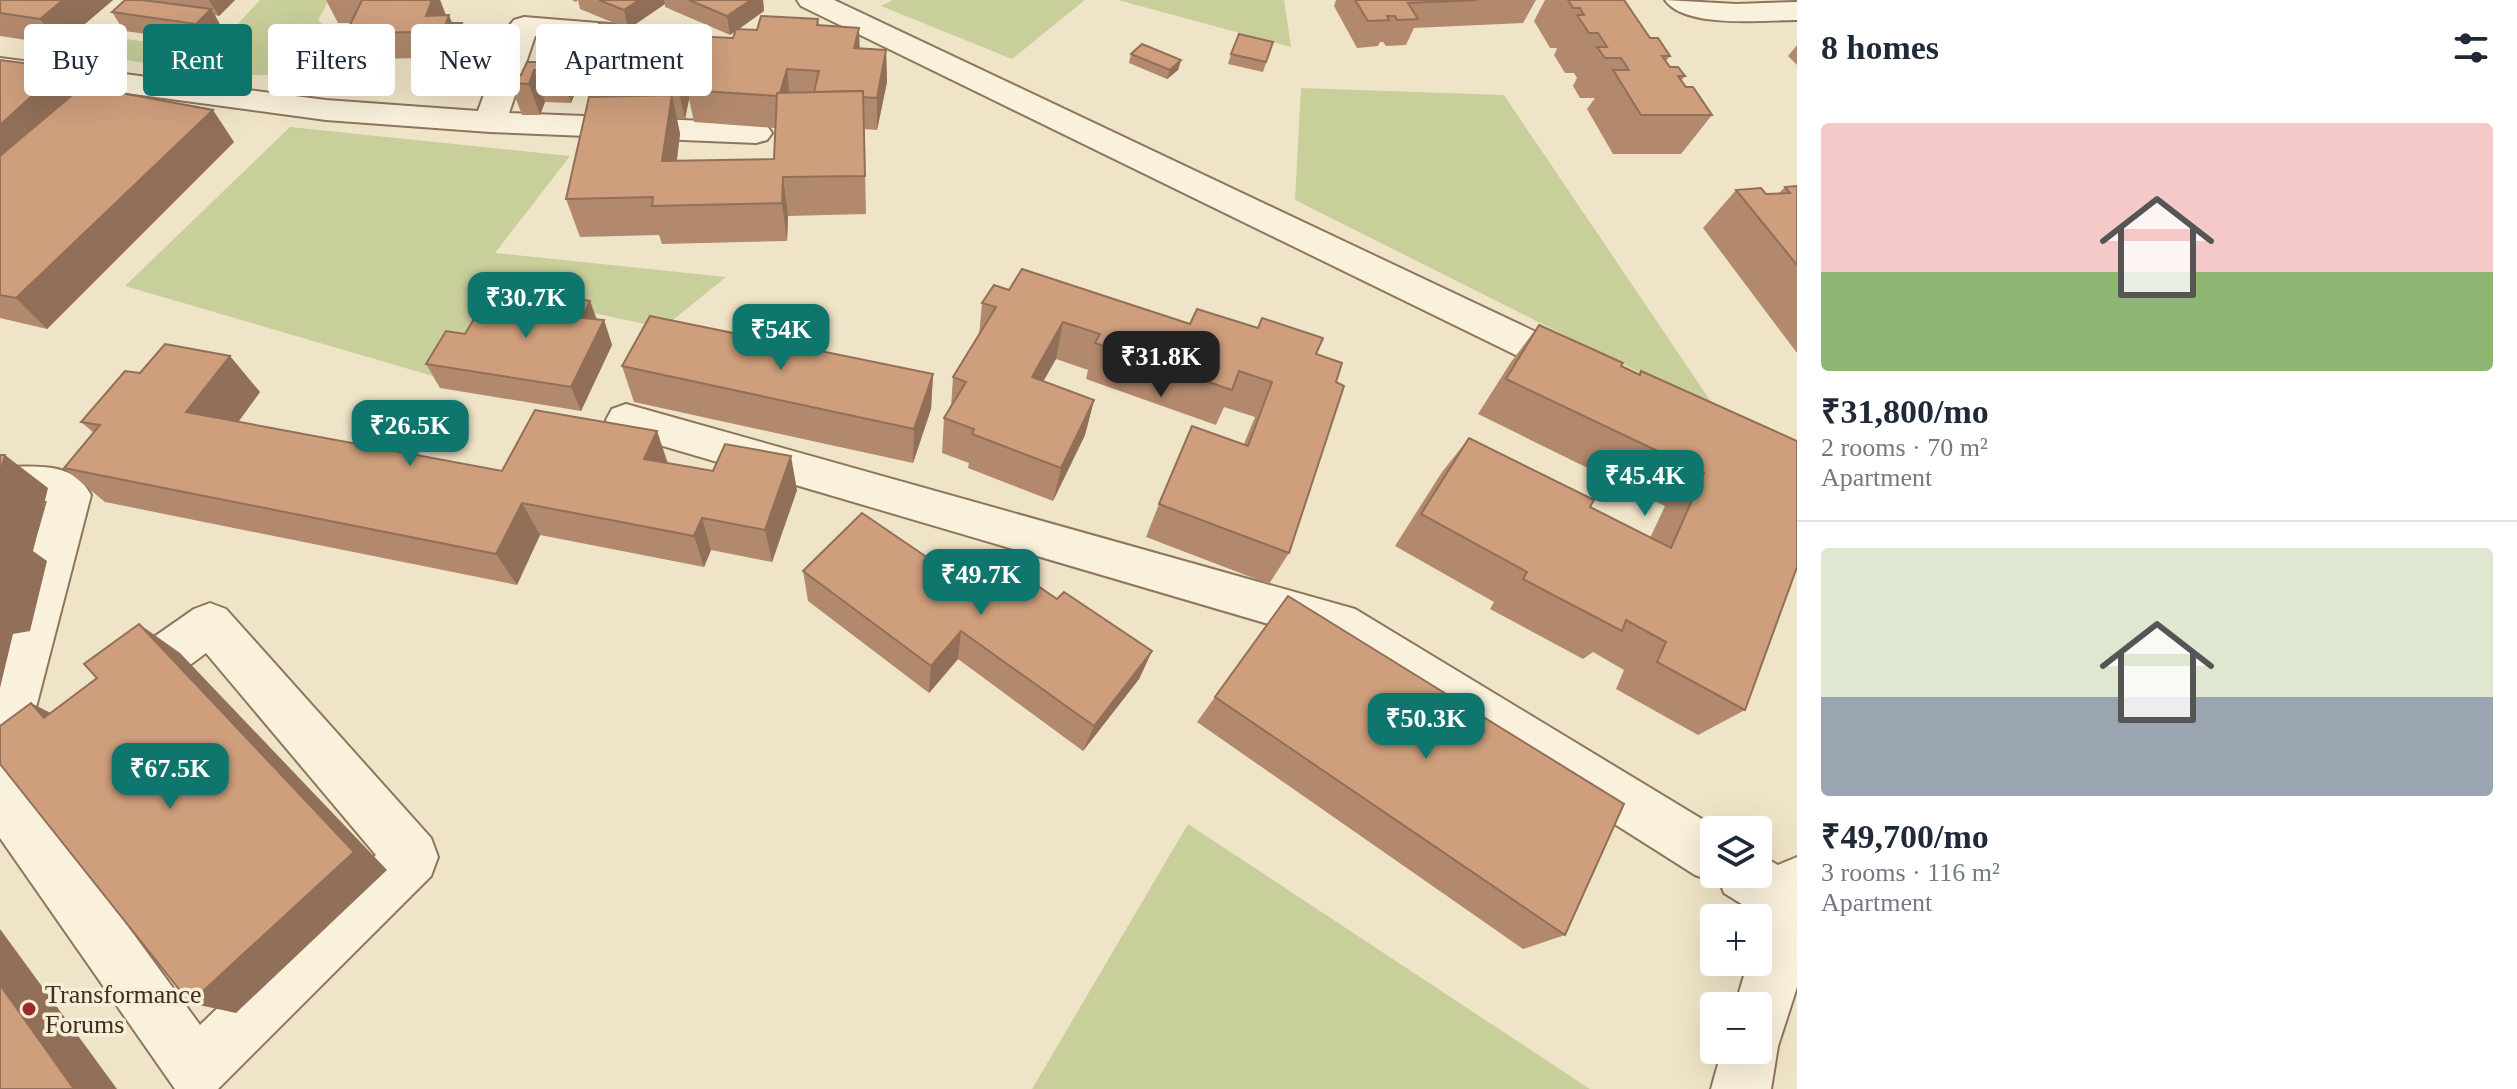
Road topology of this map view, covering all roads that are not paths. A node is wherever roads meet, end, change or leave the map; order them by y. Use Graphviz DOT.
graph roads {
  1 [pos="1679,0"];
  2 [pos="1787,0"];
  3 [pos="820,1"];
  4 [pos="1797,11"];
  5 [pos="536,27"];
  6 [pos="0,67"];
  7 [pos="490,122"];
  8 [pos="756,133"];
  9 [pos="1612,385"];
  10 [pos="626,420"];
  11 [pos="0,484"];
  12 [pos="0,750"];
  13 [pos="0,775"];
  14 [pos="0,794"];
  15 [pos="1700,847"];
  16 [pos="1772,885"];
  17 [pos="1794,894"];
  18 [pos="1767,992"];
  19 [pos="1747,1064"];
  20 [pos="1741,1089"];
  1 -- 4 [label="street"];
  2 -- 4 [label="street"];
  3 -- 9 [label="street"];
  5 -- 7 [label="street"];
  6 -- 7 [label="street"];
  7 -- 8 [label="street"];
  10 -- 15 [label="street"];
  11 -- 12 [label="street"];
  13 -- 14 [label="street"];
  16 -- 17 [label="street"];
  17 -- 18 [label="street"];
  19 -- 20 [label="street"];
}
